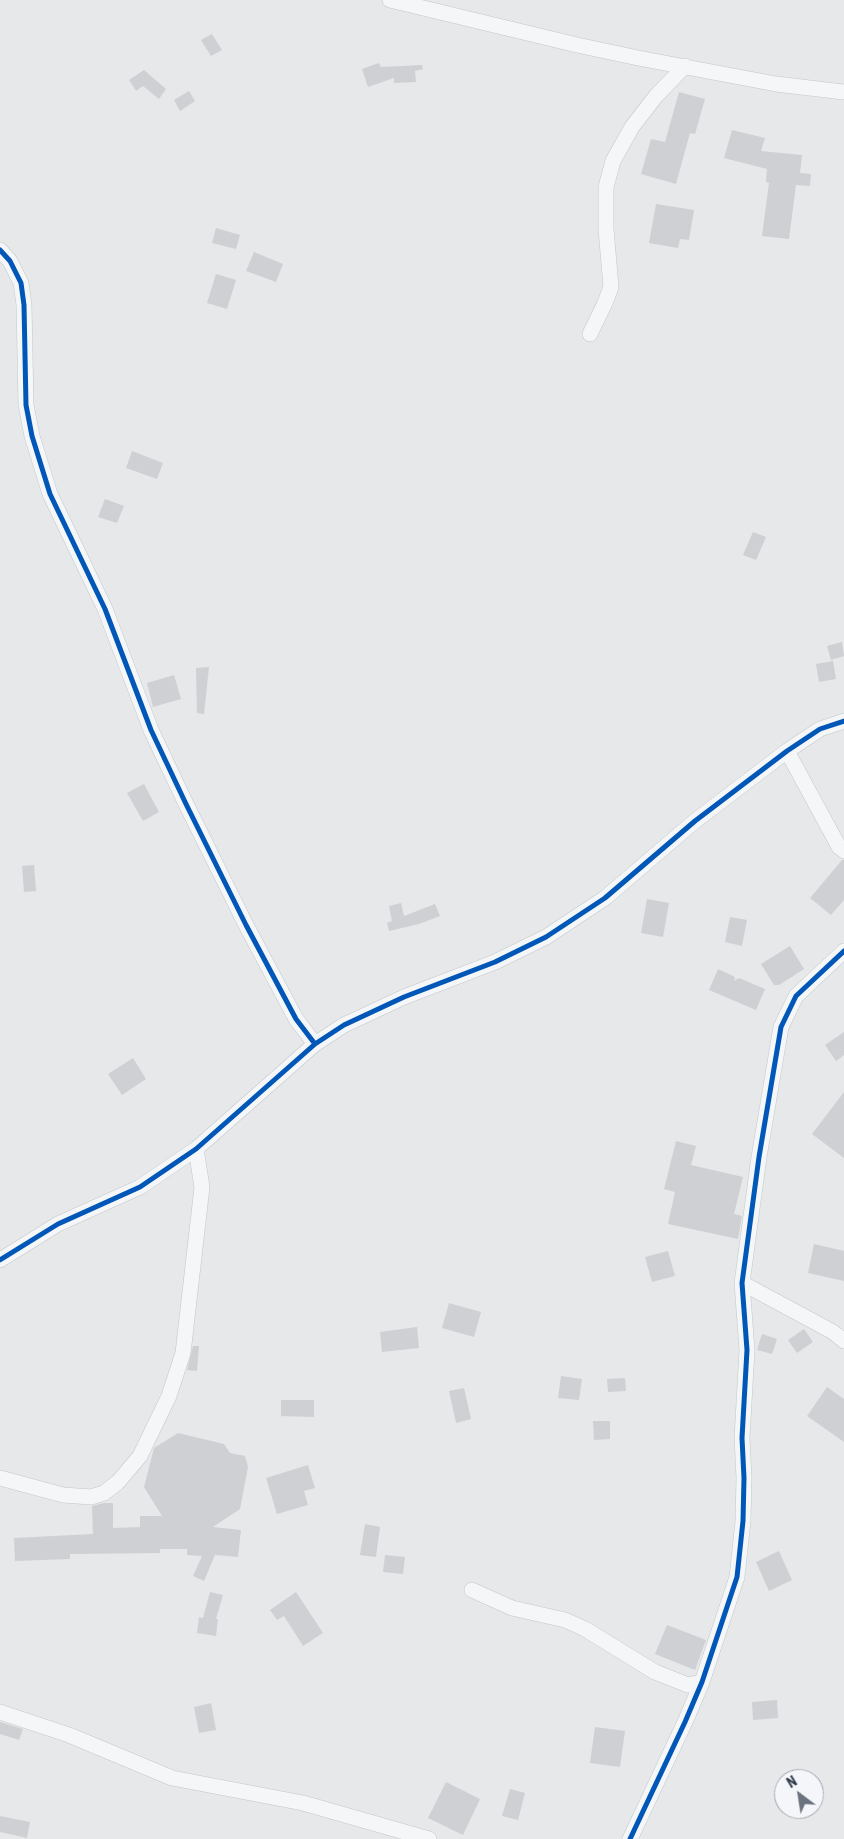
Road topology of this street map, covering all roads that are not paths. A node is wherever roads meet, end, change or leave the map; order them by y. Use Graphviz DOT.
graph roads {
  1 [pos="390,0"];
  2 [pos="685,66"];
  3 [pos="844,92"];
  4 [pos="0,250"];
  5 [pos="590,334"];
  6 [pos="844,721"];
  7 [pos="787,751"];
  8 [pos="844,851"];
  9 [pos="844,951"];
  10 [pos="315,1044"];
  11 [pos="196,1149"];
  12 [pos="0,1260"];
  13 [pos="742,1283"];
  14 [pos="844,1341"];
  15 [pos="0,1478"];
  16 [pos="472,1590"];
  17 [pos="702,1682"];
  18 [pos="0,1712"];
  19 [pos="429,1839"];
  20 [pos="630,1839"];
  1 -- 2 [label="street"];
  2 -- 3 [label="street"];
  2 -- 5 [label="street"];
  4 -- 10 [label="street"];
  6 -- 7 [label="street"];
  7 -- 8 [label="street"];
  7 -- 10 [label="street"];
  9 -- 13 [label="street"];
  10 -- 11 [label="street"];
  11 -- 12 [label="street"];
  11 -- 15 [label="street"];
  13 -- 14 [label="street"];
  13 -- 17 [label="street"];
  16 -- 17 [label="street"];
  17 -- 20 [label="street"];
  18 -- 19 [label="street"];
}
